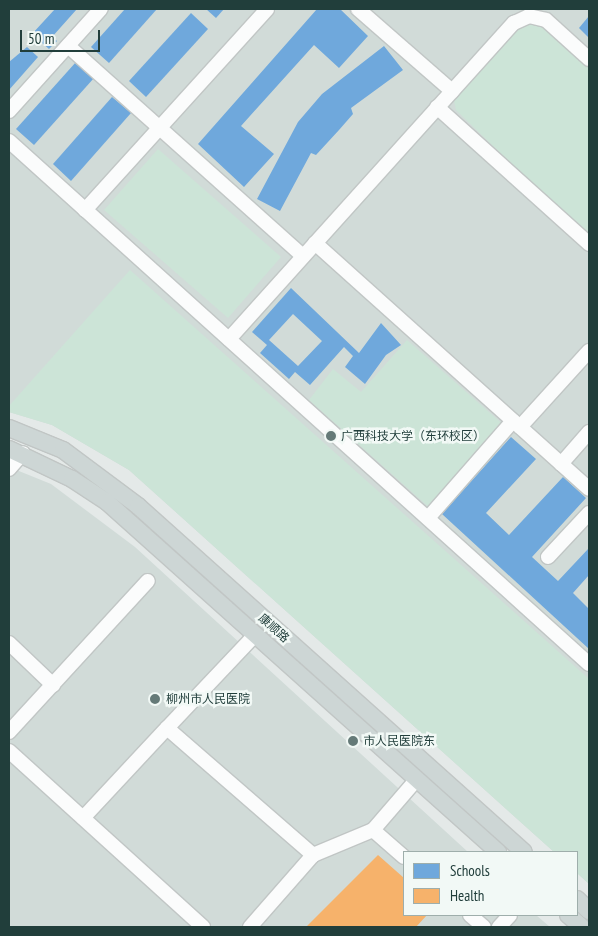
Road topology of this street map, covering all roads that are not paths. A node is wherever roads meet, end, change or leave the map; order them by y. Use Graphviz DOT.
graph roads {
  1 [pos="101,9"];
  2 [pos="267,9"];
  3 [pos="358,9"];
  4 [pos="68,46"];
  5 [pos="589,59"];
  6 [pos="452,91"];
  7 [pos="437,108"];
  8 [pos="9,111"];
  9 [pos="160,128"];
  10 [pos="9,141"];
  11 [pos="85,210"];
  12 [pos="315,243"];
  13 [pos="589,244"];
  14 [pos="303,256"];
  15 [pos="229,339"];
  16 [pos="589,351"];
  17 [pos="517,424"];
  18 [pos="9,428"];
  19 [pos="589,432"];
  20 [pos="16,451"];
  21 [pos="561,464"];
  22 [pos="9,469"];
  23 [pos="589,489"];
  24 [pos="589,513"];
  25 [pos="428,518"];
  26 [pos="548,557"];
  27 [pos="148,581"];
  28 [pos="255,634"];
  29 [pos="9,643"];
  30 [pos="589,664"];
  31 [pos="53,685"];
  32 [pos="167,728"];
  33 [pos="9,732"];
  34 [pos="9,751"];
  35 [pos="416,779"];
  36 [pos="83,818"];
  37 [pos="373,830"];
  38 [pos="497,851"];
  39 [pos="523,851"];
  40 [pos="313,856"];
  41 [pos="403,856"];
  42 [pos="578,900"];
  43 [pos="589,910"];
  44 [pos="471,916"];
  45 [pos="509,916"];
  46 [pos="569,916"];
  47 [pos="203,927"];
  48 [pos="250,927"];
  49 [pos="484,927"];
  50 [pos="499,927"];
  51 [pos="582,927"];
  1 -- 4 [label="street"];
  2 -- 9 [label="street"];
  3 -- 6 [label="street"];
  4 -- 8 [label="street"];
  4 -- 9 [label="street"];
  5 -- 6 [label="street"];
  6 -- 7 [label="street"];
  7 -- 12 [label="street"];
  7 -- 13 [label="street"];
  9 -- 11 [label="street"];
  9 -- 14 [label="street"];
  10 -- 11 [label="street"];
  11 -- 15 [label="street"];
  12 -- 14 [label="street"];
  12 -- 17 [label="street"];
  14 -- 15 [label="street"];
  15 -- 25 [label="street"];
  16 -- 17 [label="street"];
  17 -- 21 [label="street"];
  17 -- 25 [label="street"];
  18 -- 39 [label="main road, 康顺路"];
  19 -- 21 [label="street"];
  20 -- 22 [label="street"];
  20 -- 28 [label="main road, 康顺路"];
  21 -- 23 [label="street"];
  24 -- 26 [label="street"];
  25 -- 30 [label="street"];
  27 -- 31 [label="street"];
  28 -- 32 [label="street"];
  28 -- 35 [label="main road, 康顺路"];
  29 -- 31 [label="street"];
  31 -- 33 [label="street"];
  32 -- 36 [label="street"];
  32 -- 40 [label="street"];
  34 -- 36 [label="street"];
  35 -- 37 [label="street"];
  35 -- 38 [label="main road, 康顺路"];
  36 -- 47 [label="street"];
  37 -- 40 [label="street"];
  37 -- 41 [label="street"];
  40 -- 48 [label="street"];
  42 -- 43 [label="main road"];
  44 -- 49 [label="street"];
  45 -- 50 [label="street"];
  46 -- 51 [label="main road"];
}
